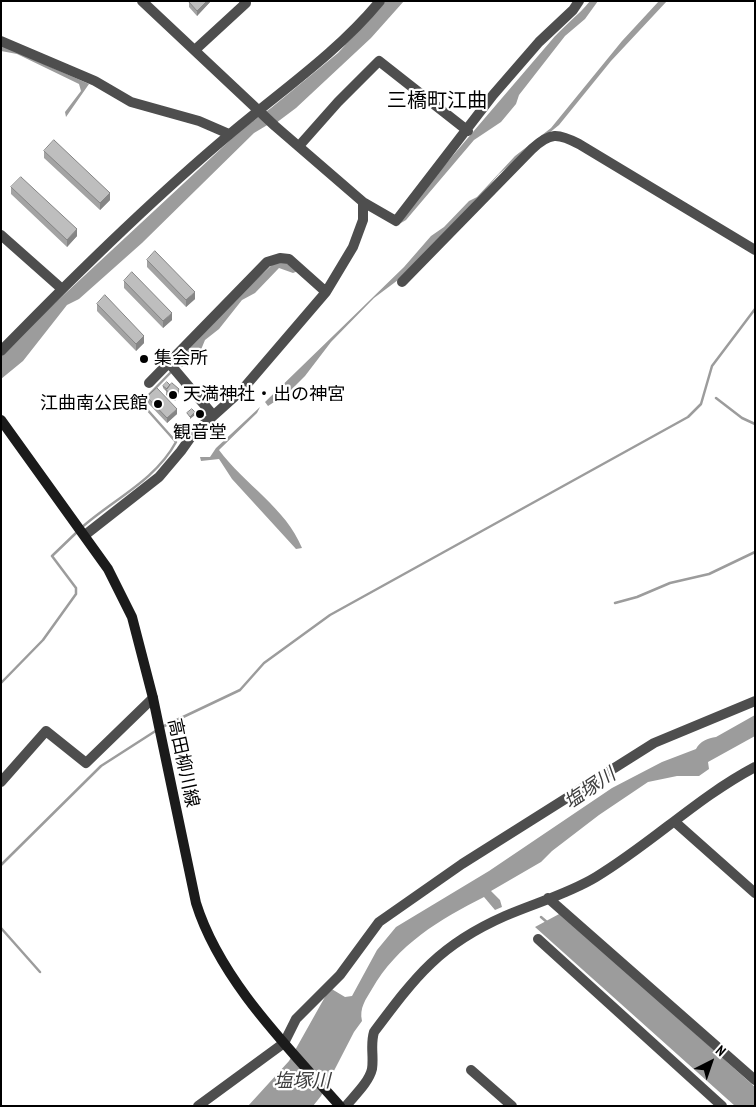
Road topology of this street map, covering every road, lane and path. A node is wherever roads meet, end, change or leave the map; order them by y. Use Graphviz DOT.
graph roads {
  1 [pos="142,1"];
  2 [pos="244,1"];
  3 [pos="380,1"];
  4 [pos="579,1"];
  5 [pos="1,41"];
  6 [pos="196,49"];
  7 [pos="260,110"];
  8 [pos="468,131"];
  9 [pos="229,134"];
  10 [pos="299,146"];
  11 [pos="363,202"];
  12 [pos="1,235"];
  13 [pos="755,250"];
  14 [pos="402,282"];
  15 [pos="62,289"];
  16 [pos="326,292"];
  17 [pos="1,351"];
  18 [pos="173,368"];
  19 [pos="149,383"];
  20 [pos="213,415"];
  21 [pos="1,420"];
  22 [pos="81,530"];
  23 [pos="152,698"];
  24 [pos="755,700"];
  25 [pos="755,767"];
  26 [pos="1,782"];
  27 [pos="675,822"];
  28 [pos="755,893"];
  29 [pos="548,898"];
  30 [pos="538,939"];
  31 [pos="287,1046"];
  32 [pos="471,1070"];
  33 [pos="755,1080"];
  34 [pos="341,1105"];
  35 [pos="198,1106"];
  36 [pos="512,1106"];
  37 [pos="722,1106"];
  1 -- 6 [label="street"];
  2 -- 6 [label="street"];
  3 -- 7 [label="street"];
  4 -- 8 [label="street"];
  5 -- 9 [label="street"];
  6 -- 7 [label="street"];
  7 -- 9 [label="street"];
  7 -- 10 [label="street"];
  8 -- 10 [label="street"];
  8 -- 11 [label="street"];
  9 -- 15 [label="street"];
  10 -- 11 [label="street"];
  11 -- 16 [label="street"];
  12 -- 15 [label="street"];
  13 -- 14 [label="street"];
  15 -- 17 [label="street"];
  16 -- 18 [label="street"];
  16 -- 20 [label="street"];
  18 -- 19 [label="street"];
  18 -- 20 [label="street"];
  20 -- 22 [label="street"];
  21 -- 22 [label="main road, 高田柳川線"];
  22 -- 23 [label="main road, 高田柳川線"];
  23 -- 26 [label="street"];
  23 -- 31 [label="main road, 高田柳川線"];
  24 -- 31 [label="street"];
  25 -- 27 [label="street"];
  27 -- 28 [label="street"];
  27 -- 29 [label="street"];
  29 -- 33 [label="street"];
  29 -- 34 [label="street"];
  30 -- 37 [label="street"];
  31 -- 34 [label="main road, 高田柳川線"];
  31 -- 35 [label="street"];
  32 -- 36 [label="street"];
}
